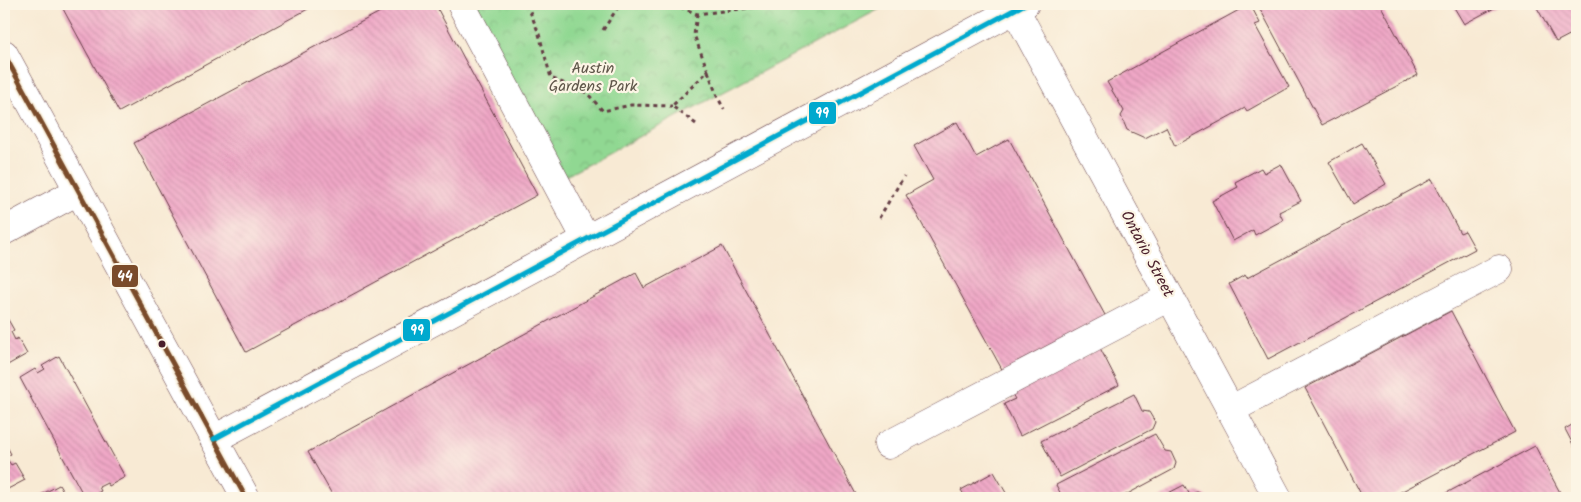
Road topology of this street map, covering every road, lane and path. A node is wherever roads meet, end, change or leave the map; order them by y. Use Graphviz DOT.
graph roads {
  1 [pos="461,4"];
  2 [pos="526,4"];
  3 [pos="620,4"];
  4 [pos="674,4"];
  5 [pos="767,4"];
  6 [pos="1020,7"];
  7 [pos="697,14"];
  8 [pos="603,30"];
  9 [pos="4,54"];
  10 [pos="708,71"];
  11 [pos="672,106"];
  12 [pos="724,108"];
  13 [pos="696,124"];
  14 [pos="904,176"];
  15 [pos="78,191"];
  16 [pos="879,218"];
  17 [pos="4,230"];
  18 [pos="586,239"];
  19 [pos="1499,269"];
  20 [pos="1170,297"];
  21 [pos="1230,410"];
  22 [pos="214,439"];
  23 [pos="888,446"];
  24 [pos="246,498"];
  25 [pos="1278,498"];
  1 -- 18 [label="street"];
  2 -- 11 [label="path"];
  3 -- 8 [label="path"];
  4 -- 7 [label="path"];
  5 -- 7 [label="path"];
  6 -- 18 [label="street"];
  6 -- 20 [label="street, Ontario Street"];
  7 -- 10 [label="path"];
  9 -- 15 [label="street"];
  10 -- 11 [label="path"];
  10 -- 12 [label="path"];
  11 -- 13 [label="path"];
  14 -- 16 [label="path"];
  15 -- 17 [label="street"];
  15 -- 22 [label="street"];
  18 -- 22 [label="street"];
  19 -- 21 [label="street"];
  20 -- 21 [label="street, Ontario Street"];
  20 -- 23 [label="street"];
  21 -- 25 [label="street, Ontario Street"];
  22 -- 24 [label="street"];
}
